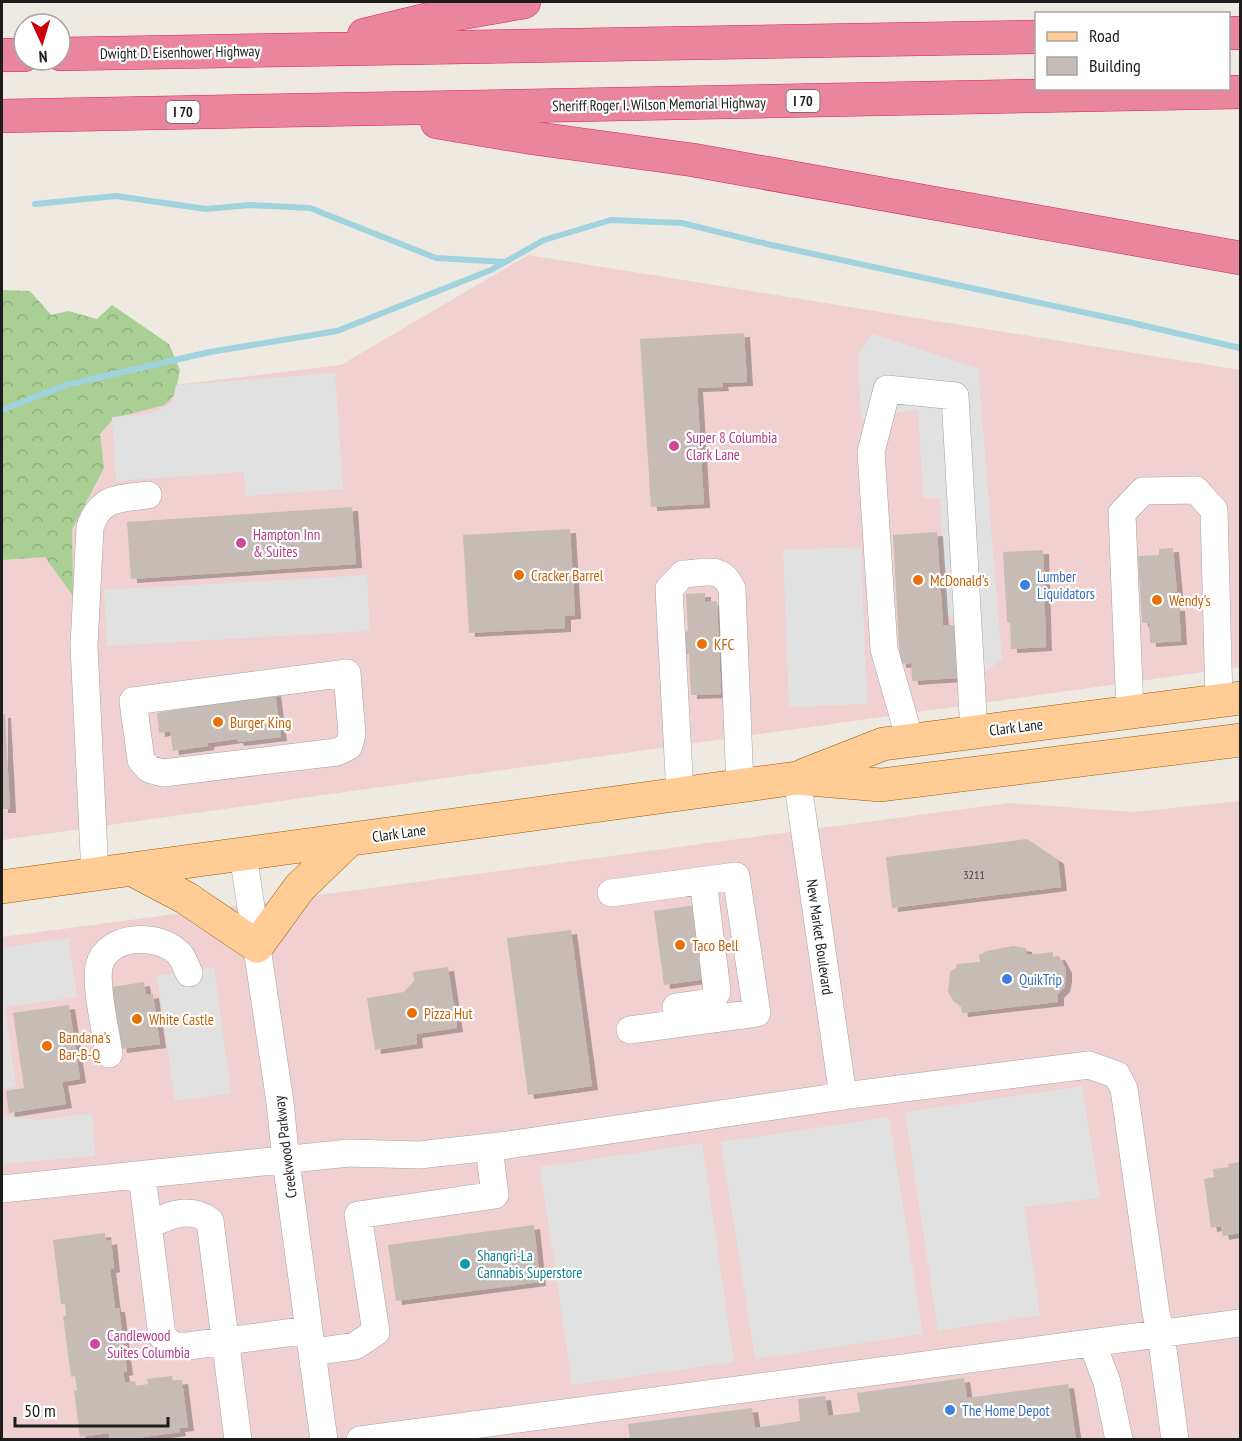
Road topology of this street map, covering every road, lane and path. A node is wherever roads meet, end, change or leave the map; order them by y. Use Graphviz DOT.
graph roads {
  1 [pos="524,2"];
  2 [pos="1035,37"];
  3 [pos="300,51"];
  4 [pos="72,54"];
  5 [pos="1240,93"];
  6 [pos="365,109"];
  7 [pos="2,116"];
  8 [pos="1240,258"];
  9 [pos="148,495"];
  10 [pos="1230,699"];
  11 [pos="1130,712"];
  12 [pos="974,732"];
  13 [pos="910,740"];
  14 [pos="1240,740"];
  15 [pos="231,764"];
  16 [pos="797,778"];
  17 [pos="740,786"];
  18 [pos="680,794"];
  19 [pos="349,840"];
  20 [pos="243,854"];
  21 [pos="133,870"];
  22 [pos="95,874"];
  23 [pos="703,880"];
  24 [pos="2,887"];
  25 [pos="611,893"];
  26 [pos="257,946"];
  27 [pos="189,972"];
  28 [pos="110,1054"];
  29 [pos="843,1096"];
  30 [pos="489,1147"];
  31 [pos="286,1161"];
  32 [pos="142,1175"];
  33 [pos="2,1189"];
  34 [pos="149,1225"];
  35 [pos="1240,1323"];
  36 [pos="1161,1334"];
  37 [pos="225,1341"];
  38 [pos="312,1341"];
  39 [pos="1092,1343"];
  40 [pos="546,1427"];
  41 [pos="238,1440"];
  42 [pos="324,1440"];
  43 [pos="360,1440"];
  44 [pos="1119,1440"];
  45 [pos="1175,1440"];
  1 -- 3 [label="highway"];
  2 -- 3 [label="highway"];
  3 -- 4 [label="highway, Dwight D. Eisenhower Highway"];
  5 -- 6 [label="highway, Sheriff Roger I. Wilson Memorial Highway / I 70"];
  6 -- 7 [label="highway, I 70"];
  6 -- 8 [label="highway"];
  9 -- 22 [label="street"];
  10 -- 11 [label="main road, Clark Lane"];
  10 -- 11 [label="street"];
  11 -- 12 [label="main road, Clark Lane"];
  12 -- 13 [label="main road, Clark Lane"];
  12 -- 13 [label="street"];
  13 -- 16 [label="main road, Clark Lane"];
  14 -- 16 [label="main road, Clark Lane"];
  15 -- 15 [label="street"];
  16 -- 17 [label="main road, Clark Lane"];
  16 -- 29 [label="street, New Market Boulevard"];
  17 -- 18 [label="main road, Clark Lane"];
  17 -- 18 [label="street"];
  18 -- 19 [label="main road, Clark Lane"];
  19 -- 20 [label="main road, Clark Lane"];
  19 -- 26 [label="main road"];
  20 -- 21 [label="main road, Clark Lane"];
  20 -- 26 [label="street, Creekwood Parkway"];
  21 -- 22 [label="main road, Clark Lane"];
  21 -- 26 [label="main road"];
  22 -- 24 [label="main road, Clark Lane"];
  23 -- 23 [label="street"];
  23 -- 25 [label="street"];
  26 -- 31 [label="street, Creekwood Parkway"];
  27 -- 28 [label="street"];
  29 -- 30 [label="street"];
  29 -- 36 [label="street"];
  30 -- 31 [label="street"];
  30 -- 38 [label="street"];
  31 -- 32 [label="street"];
  31 -- 38 [label="street, Creekwood Parkway"];
  32 -- 33 [label="street"];
  32 -- 34 [label="street"];
  34 -- 37 [label="street"];
  34 -- 37 [label="street"];
  35 -- 36 [label="street"];
  36 -- 39 [label="street"];
  36 -- 45 [label="street"];
  37 -- 38 [label="street"];
  37 -- 41 [label="street"];
  38 -- 42 [label="street, Creekwood Parkway"];
  39 -- 40 [label="street"];
  39 -- 44 [label="street"];
  40 -- 43 [label="street"];
}
